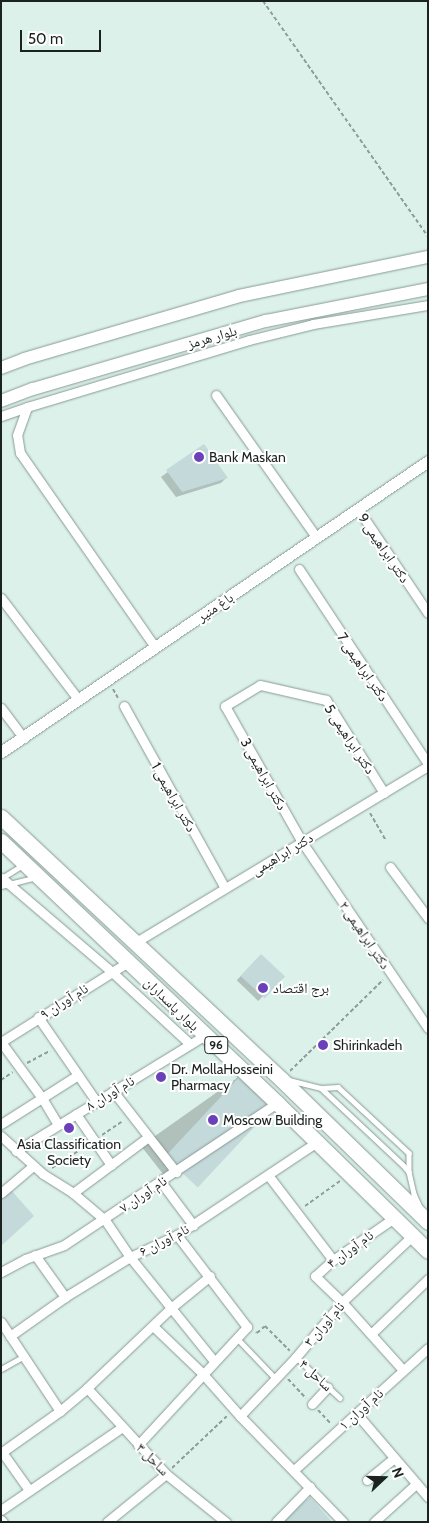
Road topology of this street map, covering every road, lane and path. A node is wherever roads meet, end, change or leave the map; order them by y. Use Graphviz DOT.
graph roads {
  1 [pos="263,1"];
  2 [pos="428,237"];
  3 [pos="428,257"];
  4 [pos="428,289"];
  5 [pos="428,305"];
  6 [pos="1,368"];
  7 [pos="216,395"];
  8 [pos="1,401"];
  9 [pos="27,407"];
  10 [pos="1,416"];
  11 [pos="428,462"];
  12 [pos="358,509"];
  13 [pos="316,537"];
  14 [pos="299,569"];
  15 [pos="1,598"];
  16 [pos="428,613"];
  17 [pos="156,647"];
  18 [pos="107,680"];
  19 [pos="78,699"];
  20 [pos="124,706"];
  21 [pos="225,706"];
  22 [pos="1,708"];
  23 [pos="24,738"];
  24 [pos="1,752"];
  25 [pos="428,765"];
  26 [pos="384,792"];
  27 [pos="365,804"];
  28 [pos="1,817"];
  29 [pos="1,841"];
  30 [pos="386,841"];
  31 [pos="302,842"];
  32 [pos="25,863"];
  33 [pos="390,867"];
  34 [pos="38,876"];
  35 [pos="4,882"];
  36 [pos="225,888"];
  37 [pos="428,918"];
  38 [pos="136,942"];
  39 [pos="128,962"];
  40 [pos="112,972"];
  41 [pos="390,973"];
  42 [pos="38,1017"];
  43 [pos="428,1028"];
  44 [pos="205,1035"];
  45 [pos="1,1042"];
  46 [pos="190,1044"];
  47 [pos="78,1075"];
  48 [pos="281,1079"];
  49 [pos="321,1088"];
  50 [pos="113,1091"];
  51 [pos="42,1098"];
  52 [pos="96,1102"];
  53 [pos="277,1103"];
  54 [pos="76,1114"];
  55 [pos="1,1124"];
  56 [pos="58,1124"];
  57 [pos="148,1137"];
  58 [pos="3,1140"];
  59 [pos="317,1142"];
  60 [pos="16,1151"];
  61 [pos="111,1165"];
  62 [pos="33,1166"];
  63 [pos="176,1172"];
  64 [pos="410,1172"];
  65 [pos="349,1174"];
  66 [pos="268,1175"];
  67 [pos="161,1182"];
  68 [pos="1,1193"];
  69 [pos="72,1193"];
  70 [pos="297,1212"];
  71 [pos="394,1218"];
  72 [pos="105,1220"];
  73 [pos="428,1220"];
  74 [pos="193,1225"];
  75 [pos="177,1235"];
  76 [pos="412,1236"];
  77 [pos="428,1251"];
  78 [pos="35,1255"];
  79 [pos="130,1256"];
  80 [pos="334,1260"];
  81 [pos="1,1272"];
  82 [pos="210,1276"];
  83 [pos="428,1279"];
  84 [pos="65,1297"];
  85 [pos="342,1302"];
  86 [pos="172,1307"];
  87 [pos="1,1322"];
  88 [pos="153,1326"];
  89 [pos="247,1327"];
  90 [pos="371,1334"];
  91 [pos="10,1336"];
  92 [pos="236,1337"];
  93 [pos="428,1348"];
  94 [pos="24,1356"];
  95 [pos="296,1357"];
  96 [pos="214,1361"];
  97 [pos="1,1369"];
  98 [pos="403,1370"];
  99 [pos="202,1373"];
  100 [pos="276,1378"];
  101 [pos="328,1386"];
  102 [pos="87,1388"];
  103 [pos="340,1398"];
  104 [pos="312,1404"];
  105 [pos="60,1411"];
  106 [pos="237,1413"];
  107 [pos="356,1413"];
  108 [pos="122,1427"];
  109 [pos="138,1445"];
  110 [pos="394,1458"];
  111 [pos="294,1470"];
  112 [pos="166,1474"];
  113 [pos="367,1480"];
  114 [pos="416,1484"];
  115 [pos="310,1487"];
  116 [pos="29,1490"];
  117 [pos="428,1497"];
  118 [pos="1,1510"];
  119 [pos="107,1522"];
  120 [pos="226,1522"];
  121 [pos="276,1522"];
  122 [pos="343,1522"];
  123 [pos="374,1522"];
  1 -- 2 [label="path"];
  3 -- 6 [label="main road"];
  4 -- 8 [label="main road, بلوار هرمز"];
  5 -- 9 [label="street"];
  7 -- 13 [label="street"];
  9 -- 10 [label="street"];
  9 -- 17 [label="street"];
  11 -- 12 [label="street, باغ منیر"];
  12 -- 13 [label="street, باغ منیر"];
  12 -- 16 [label="street, دکتر ابراهیمی 9"];
  13 -- 17 [label="street, باغ منیر"];
  14 -- 25 [label="street, دکتر ابراهیمی 7"];
  15 -- 19 [label="street"];
  17 -- 18 [label="street, باغ منیر"];
  18 -- 19 [label="street, باغ منیر"];
  18 -- 20 [label="path"];
  19 -- 23 [label="street, باغ منیر"];
  20 -- 36 [label="street, دکتر ابراهیمی 1"];
  21 -- 26 [label="street, دکتر ابراهیمی 5"];
  21 -- 31 [label="street, دکتر ابراهیمی 3"];
  22 -- 23 [label="street"];
  23 -- 24 [label="street, باغ منیر"];
  25 -- 26 [label="street, دکتر ابراهیمی"];
  26 -- 27 [label="street, دکتر ابراهیمی"];
  27 -- 30 [label="path"];
  27 -- 31 [label="street, دکتر ابراهیمی"];
  28 -- 38 [label="highway, بلوار پاسداران / 96"];
  29 -- 32 [label="highway, بلوار پاسداران / 96"];
  31 -- 36 [label="street, دکتر ابراهیمی"];
  31 -- 41 [label="street, دکتر ابراهیمی ۲"];
  32 -- 34 [label="highway, بلوار پاسداران / 96"];
  32 -- 35 [label="lane"];
  33 -- 37 [label="street"];
  34 -- 35 [label="lane"];
  34 -- 39 [label="highway, بلوار پاسداران / 96"];
  35 -- 40 [label="street"];
  36 -- 38 [label="street, دکتر ابراهیمی"];
  38 -- 48 [label="highway, بلوار پاسداران / 96"];
  39 -- 40 [label="street, نام آوران ۹"];
  39 -- 44 [label="highway, بلوار پاسداران / 96"];
  40 -- 42 [label="street, نام آوران ۹"];
  40 -- 46 [label="street"];
  41 -- 43 [label="street, دکتر ابراهیمی ۲"];
  41 -- 48 [label="path"];
  42 -- 45 [label="street, نام آوران ۹"];
  42 -- 47 [label="street"];
  44 -- 46 [label="street, نام آوران ۸"];
  44 -- 53 [label="highway, بلوار پاسداران / 96"];
  45 -- 51 [label="street"];
  46 -- 50 [label="street, نام آوران ۸"];
  47 -- 51 [label="street"];
  47 -- 52 [label="street"];
  48 -- 49 [label="lane"];
  48 -- 73 [label="highway, بلوار پاسداران / 96"];
  49 -- 64 [label="lane"];
  49 -- 64 [label="lane"];
  50 -- 52 [label="street, نام آوران ۸"];
  50 -- 57 [label="street"];
  51 -- 55 [label="street"];
  51 -- 56 [label="street"];
  52 -- 54 [label="street, نام آوران ۸"];
  53 -- 59 [label="highway, بلوار پاسداران / 96"];
  53 -- 63 [label="street, نام آوران ۷"];
  54 -- 56 [label="street, نام آوران ۸"];
  54 -- 61 [label="street"];
  56 -- 60 [label="street, نام آوران ۸"];
  57 -- 61 [label="street"];
  57 -- 63 [label="street"];
  58 -- 60 [label="street"];
  59 -- 65 [label="highway, بلوار پاسداران / 96"];
  59 -- 66 [label="street, نام آوران ۶"];
  60 -- 62 [label="street"];
  61 -- 69 [label="street"];
  62 -- 68 [label="street"];
  62 -- 69 [label="street"];
  63 -- 67 [label="street, نام آوران ۷"];
  64 -- 73 [label="lane"];
  65 -- 70 [label="path"];
  65 -- 71 [label="highway, بلوار پاسداران / 96"];
  66 -- 70 [label="street"];
  66 -- 74 [label="street, نام آوران ۶"];
  67 -- 72 [label="street, نام آوران ۷"];
  67 -- 74 [label="street"];
  69 -- 72 [label="street"];
  70 -- 80 [label="street"];
  71 -- 76 [label="highway, بلوار پاسداران / 96"];
  71 -- 80 [label="street, نام آوران ۴"];
  72 -- 78 [label="street, نام آوران ۷"];
  72 -- 79 [label="street"];
  74 -- 75 [label="street, نام آوران ۶"];
  75 -- 79 [label="street, نام آوران ۶"];
  75 -- 82 [label="street"];
  76 -- 77 [label="highway, بلوار پاسداران / 96"];
  76 -- 85 [label="street, نام آوران ۳"];
  78 -- 81 [label="street, نام آوران ۷"];
  78 -- 84 [label="street"];
  79 -- 84 [label="street, نام آوران ۶"];
  79 -- 86 [label="street"];
  80 -- 85 [label="street, نام آوران ۴"];
  82 -- 86 [label="street"];
  82 -- 89 [label="street"];
  83 -- 90 [label="street"];
  84 -- 91 [label="street, نام آوران ۶"];
  85 -- 90 [label="street, نام آوران ۴"];
  85 -- 95 [label="street, نام آوران ۳"];
  86 -- 88 [label="street"];
  86 -- 96 [label="street"];
  87 -- 91 [label="street"];
  88 -- 99 [label="street"];
  88 -- 102 [label="street"];
  89 -- 92 [label="street"];
  89 -- 95 [label="path, ساحل ۴"];
  90 -- 98 [label="street, نام آوران ۴"];
  91 -- 94 [label="street"];
  92 -- 96 [label="street"];
  92 -- 100 [label="lane"];
  93 -- 98 [label="street, نام آوران ۱"];
  94 -- 97 [label="lane"];
  94 -- 105 [label="street"];
  95 -- 100 [label="street, نام آوران ۳"];
  95 -- 101 [label="lane, ساحل ۴"];
  96 -- 99 [label="street"];
  98 -- 107 [label="street, نام آوران ۱"];
  99 -- 106 [label="street"];
  99 -- 109 [label="street"];
  100 -- 106 [label="street, نام آوران ۳"];
  101 -- 103 [label="lane, ساحل ۴"];
  101 -- 104 [label="street"];
  102 -- 105 [label="street"];
  102 -- 108 [label="street, ساحل ۳"];
  105 -- 116 [label="street"];
  106 -- 111 [label="street"];
  106 -- 112 [label="path"];
  107 -- 110 [label="street"];
  107 -- 111 [label="street, نام آوران ۱"];
  108 -- 109 [label="street, ساحل ۳"];
  108 -- 116 [label="street"];
  109 -- 112 [label="street, ساحل ۳"];
  110 -- 113 [label="street"];
  110 -- 114 [label="street"];
  111 -- 115 [label="street"];
  112 -- 119 [label="street"];
  112 -- 120 [label="street, ساحل ۳"];
  114 -- 117 [label="street"];
  114 -- 123 [label="street"];
  115 -- 121 [label="street"];
  115 -- 122 [label="street"];
  116 -- 118 [label="street"];
}
